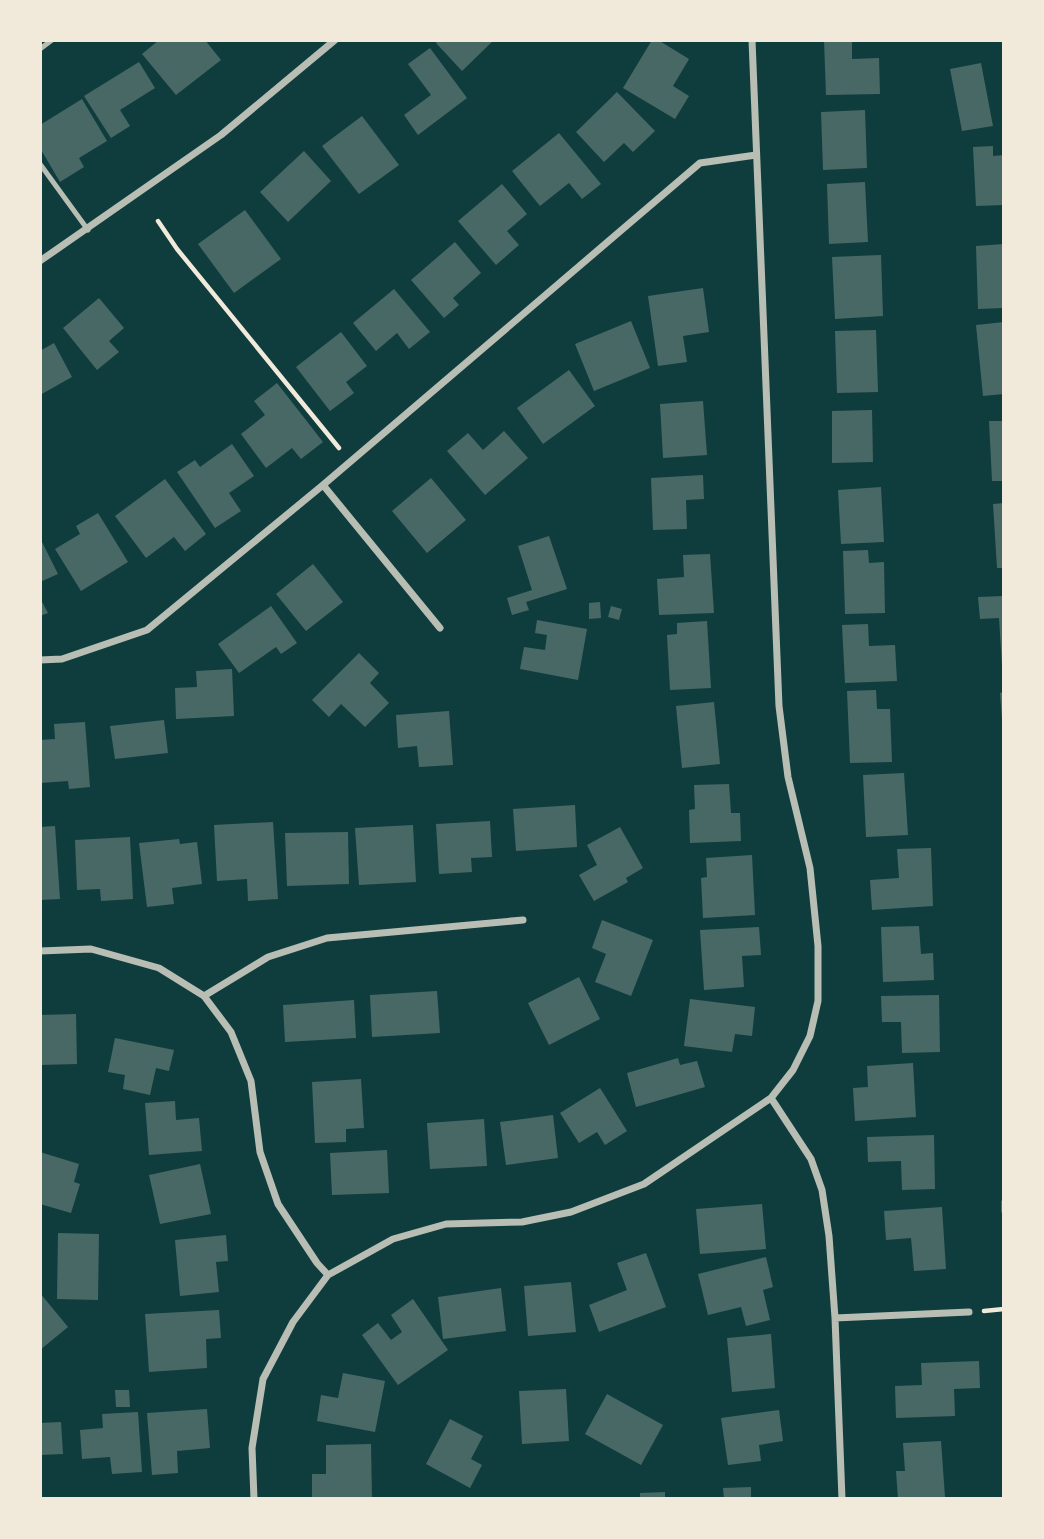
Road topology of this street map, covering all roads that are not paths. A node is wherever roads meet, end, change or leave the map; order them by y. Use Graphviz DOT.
graph roads {
  1 [pos="52,40"];
  2 [pos="335,40"];
  3 [pos="752,40"];
  4 [pos="40,49"];
  5 [pos="756,155"];
  6 [pos="40,164"];
  7 [pos="88,230"];
  8 [pos="40,261"];
  9 [pos="323,485"];
  10 [pos="440,628"];
  11 [pos="40,660"];
  12 [pos="523,920"];
  13 [pos="40,951"];
  14 [pos="204,996"];
  15 [pos="771,1098"];
  16 [pos="328,1275"];
  17 [pos="969,1312"];
  18 [pos="835,1318"];
  19 [pos="254,1499"];
  20 [pos="842,1499"];
  1 -- 4 [label="lane"];
  2 -- 7 [label="street"];
  3 -- 5 [label="street"];
  5 -- 9 [label="street"];
  5 -- 15 [label="street"];
  6 -- 7 [label="lane"];
  7 -- 8 [label="street"];
  9 -- 10 [label="street"];
  9 -- 11 [label="street"];
  12 -- 14 [label="street"];
  13 -- 14 [label="street"];
  14 -- 16 [label="street"];
  15 -- 16 [label="street"];
  15 -- 18 [label="street"];
  16 -- 19 [label="street"];
  17 -- 18 [label="street"];
  18 -- 20 [label="street"];
}
